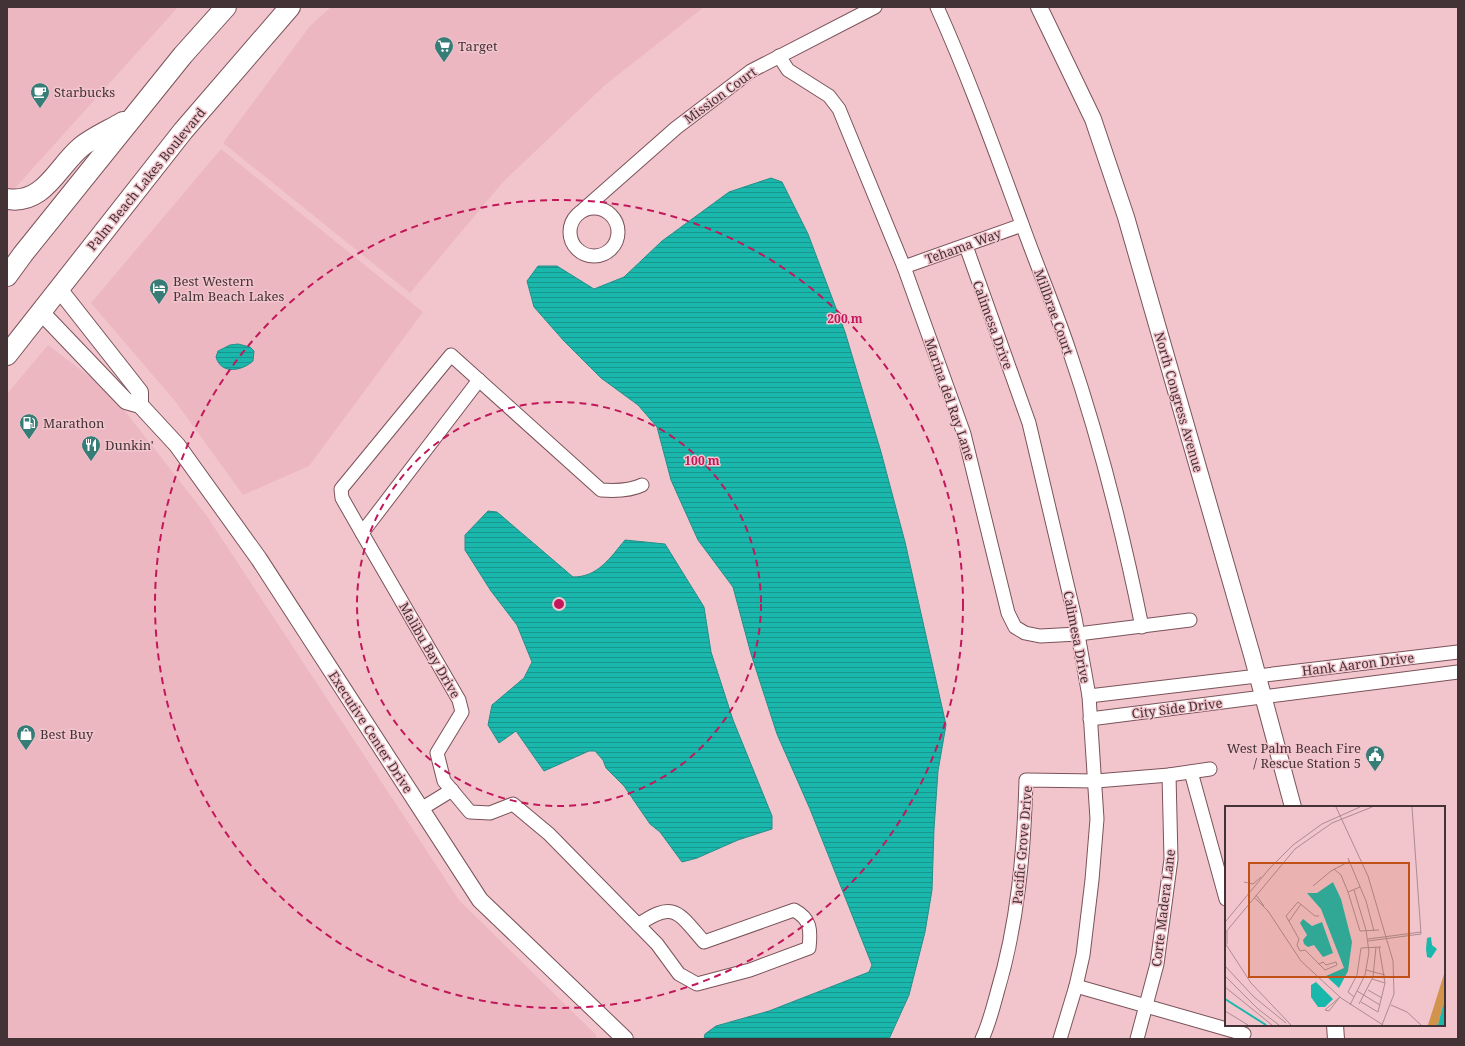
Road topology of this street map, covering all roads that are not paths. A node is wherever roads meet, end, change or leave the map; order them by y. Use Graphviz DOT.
graph roads {
  1 [pos="226,7"];
  2 [pos="290,7"];
  3 [pos="875,7"];
  4 [pos="937,7"];
  5 [pos="1039,7"];
  6 [pos="779,56"];
  7 [pos="134,116"];
  8 [pos="7,199"];
  9 [pos="583,210"];
  10 [pos="1022,225"];
  11 [pos="966,246"];
  12 [pos="904,267"];
  13 [pos="7,276"];
  14 [pos="59,289"];
  15 [pos="41,312"];
  16 [pos="7,355"];
  17 [pos="480,380"];
  18 [pos="140,405"];
  19 [pos="642,485"];
  20 [pos="362,533"];
  21 [pos="1190,620"];
  22 [pos="1142,627"];
  23 [pos="1078,634"];
  24 [pos="1458,652"];
  25 [pos="1458,672"];
  26 [pos="1258,675"];
  27 [pos="1179,684"];
  28 [pos="1124,691"];
  29 [pos="1088,696"];
  30 [pos="1264,697"];
  31 [pos="1183,707"];
  32 [pos="1126,714"];
  33 [pos="1090,719"];
  34 [pos="1210,769"];
  35 [pos="1191,772"];
  36 [pos="1168,775"];
  37 [pos="1096,781"];
  38 [pos="452,790"];
  39 [pos="1293,806"];
  40 [pos="421,809"];
  41 [pos="1225,895"];
  42 [pos="638,925"];
  43 [pos="1076,986"];
  44 [pos="1146,1006"];
  45 [pos="1335,1026"];
  46 [pos="1244,1033"];
  47 [pos="625,1039"];
  48 [pos="982,1039"];
  49 [pos="1060,1039"];
  50 [pos="1137,1039"];
  51 [pos="1336,1039"];
  1 -- 7 [label="main road"];
  2 -- 14 [label="main road, Palm Beach Lakes Boulevard"];
  3 -- 6 [label="street, Mission Court"];
  4 -- 10 [label="street, Millbrae Court"];
  5 -- 26 [label="street, North Congress Avenue"];
  6 -- 9 [label="street, Mission Court"];
  6 -- 12 [label="street, Marina del Ray Lane"];
  7 -- 8 [label="main road"];
  7 -- 13 [label="main road"];
  10 -- 11 [label="street, Tehama Way"];
  10 -- 22 [label="street, Millbrae Court"];
  11 -- 12 [label="street, Tehama Way"];
  11 -- 23 [label="street, Calimesa Drive"];
  12 -- 23 [label="street, Marina del Ray Lane"];
  14 -- 15 [label="main road, Palm Beach Lakes Boulevard"];
  14 -- 18 [label="street, Executive Center Drive"];
  15 -- 16 [label="main road, Palm Beach Lakes Boulevard"];
  15 -- 18 [label="street, Executive Center Drive"];
  17 -- 19 [label="street, Malibu Bay Drive"];
  17 -- 20 [label="street"];
  17 -- 20 [label="street, Malibu Bay Drive"];
  18 -- 40 [label="street, Executive Center Drive"];
  20 -- 38 [label="street, Malibu Bay Drive"];
  21 -- 22 [label="street, Marina del Ray Lane"];
  22 -- 23 [label="street, Marina del Ray Lane"];
  23 -- 29 [label="street, Calimesa Drive"];
  24 -- 26 [label="street, Hank Aaron Drive"];
  25 -- 30 [label="street, Hank Aaron Drive"];
  26 -- 27 [label="street, City Side Drive"];
  26 -- 30 [label="street, North Congress Avenue"];
  27 -- 28 [label="street, City Side Drive"];
  27 -- 31 [label="street"];
  28 -- 29 [label="street, City Side Drive"];
  28 -- 32 [label="street"];
  29 -- 33 [label="street, Calimesa Drive"];
  30 -- 31 [label="street, City Side Drive"];
  30 -- 39 [label="street, North Congress Avenue"];
  31 -- 32 [label="street, City Side Drive"];
  32 -- 33 [label="street, City Side Drive"];
  33 -- 37 [label="street, Calimesa Drive"];
  34 -- 35 [label="street, Pacific Grove Drive"];
  35 -- 36 [label="street, Pacific Grove Drive"];
  35 -- 41 [label="street"];
  36 -- 37 [label="street, Pacific Grove Drive"];
  36 -- 44 [label="street, Corte Madera Lane"];
  37 -- 43 [label="street, Calimesa Drive"];
  37 -- 48 [label="street, Pacific Grove Drive"];
  38 -- 40 [label="street"];
  38 -- 42 [label="street, Malibu Bay Drive"];
  40 -- 47 [label="street, Executive Center Drive"];
  42 -- 42 [label="street, Malibu Bay Drive"];
  43 -- 44 [label="street"];
  43 -- 49 [label="street, Calimesa Drive"];
  44 -- 46 [label="street"];
  44 -- 50 [label="street, Corte Madera Lane"];
  45 -- 51 [label="street"];
}
